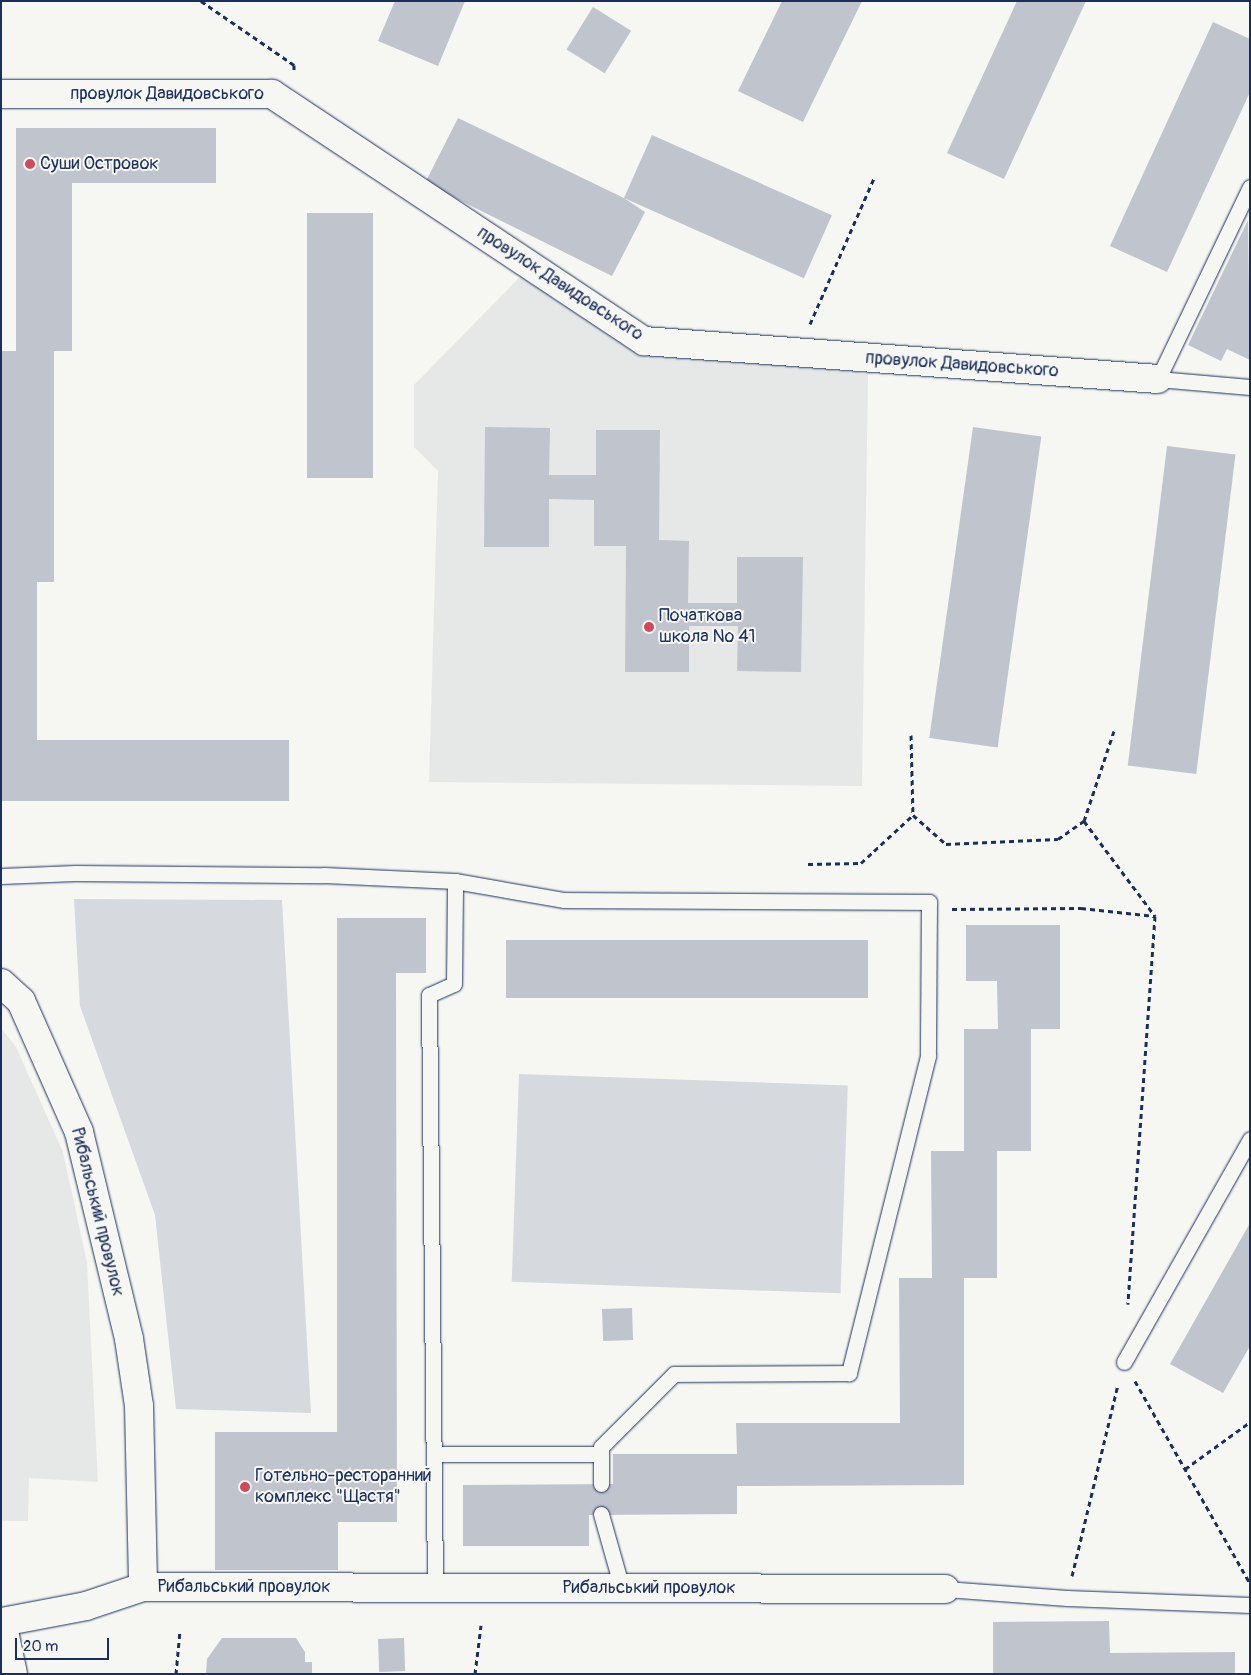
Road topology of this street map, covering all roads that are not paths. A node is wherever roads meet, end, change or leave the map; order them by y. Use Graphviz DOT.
graph roads {
  1 [pos="1,94"];
  2 [pos="1250,187"];
  3 [pos="1158,379"];
  4 [pos="1250,387"];
  5 [pos="1,876"];
  6 [pos="454,881"];
  7 [pos="1,983"];
  8 [pos="1250,1139"];
  9 [pos="1124,1362"];
  10 [pos="434,1454"];
  11 [pos="601,1454"];
  12 [pos="601,1484"];
  13 [pos="601,1514"];
  14 [pos="143,1587"];
  15 [pos="435,1588"];
  16 [pos="622,1588"];
  17 [pos="945,1589"];
  18 [pos="1250,1605"];
  19 [pos="1,1622"];
  20 [pos="13,1674"];
  1 -- 3 [label="street, провулок Давидовського"];
  2 -- 3 [label="lane"];
  3 -- 4 [label="lane"];
  5 -- 6 [label="lane"];
  6 -- 10 [label="lane"];
  6 -- 11 [label="lane"];
  7 -- 14 [label="street, Рибальський провулок"];
  8 -- 9 [label="lane"];
  10 -- 11 [label="lane"];
  10 -- 15 [label="lane"];
  11 -- 12 [label="lane"];
  13 -- 16 [label="lane"];
  14 -- 15 [label="street, Рибальський провулок"];
  14 -- 19 [label="street"];
  15 -- 16 [label="street, Рибальський провулок"];
  16 -- 17 [label="street, Рибальський провулок"];
  17 -- 18 [label="lane"];
  19 -- 20 [label="street"];
}
